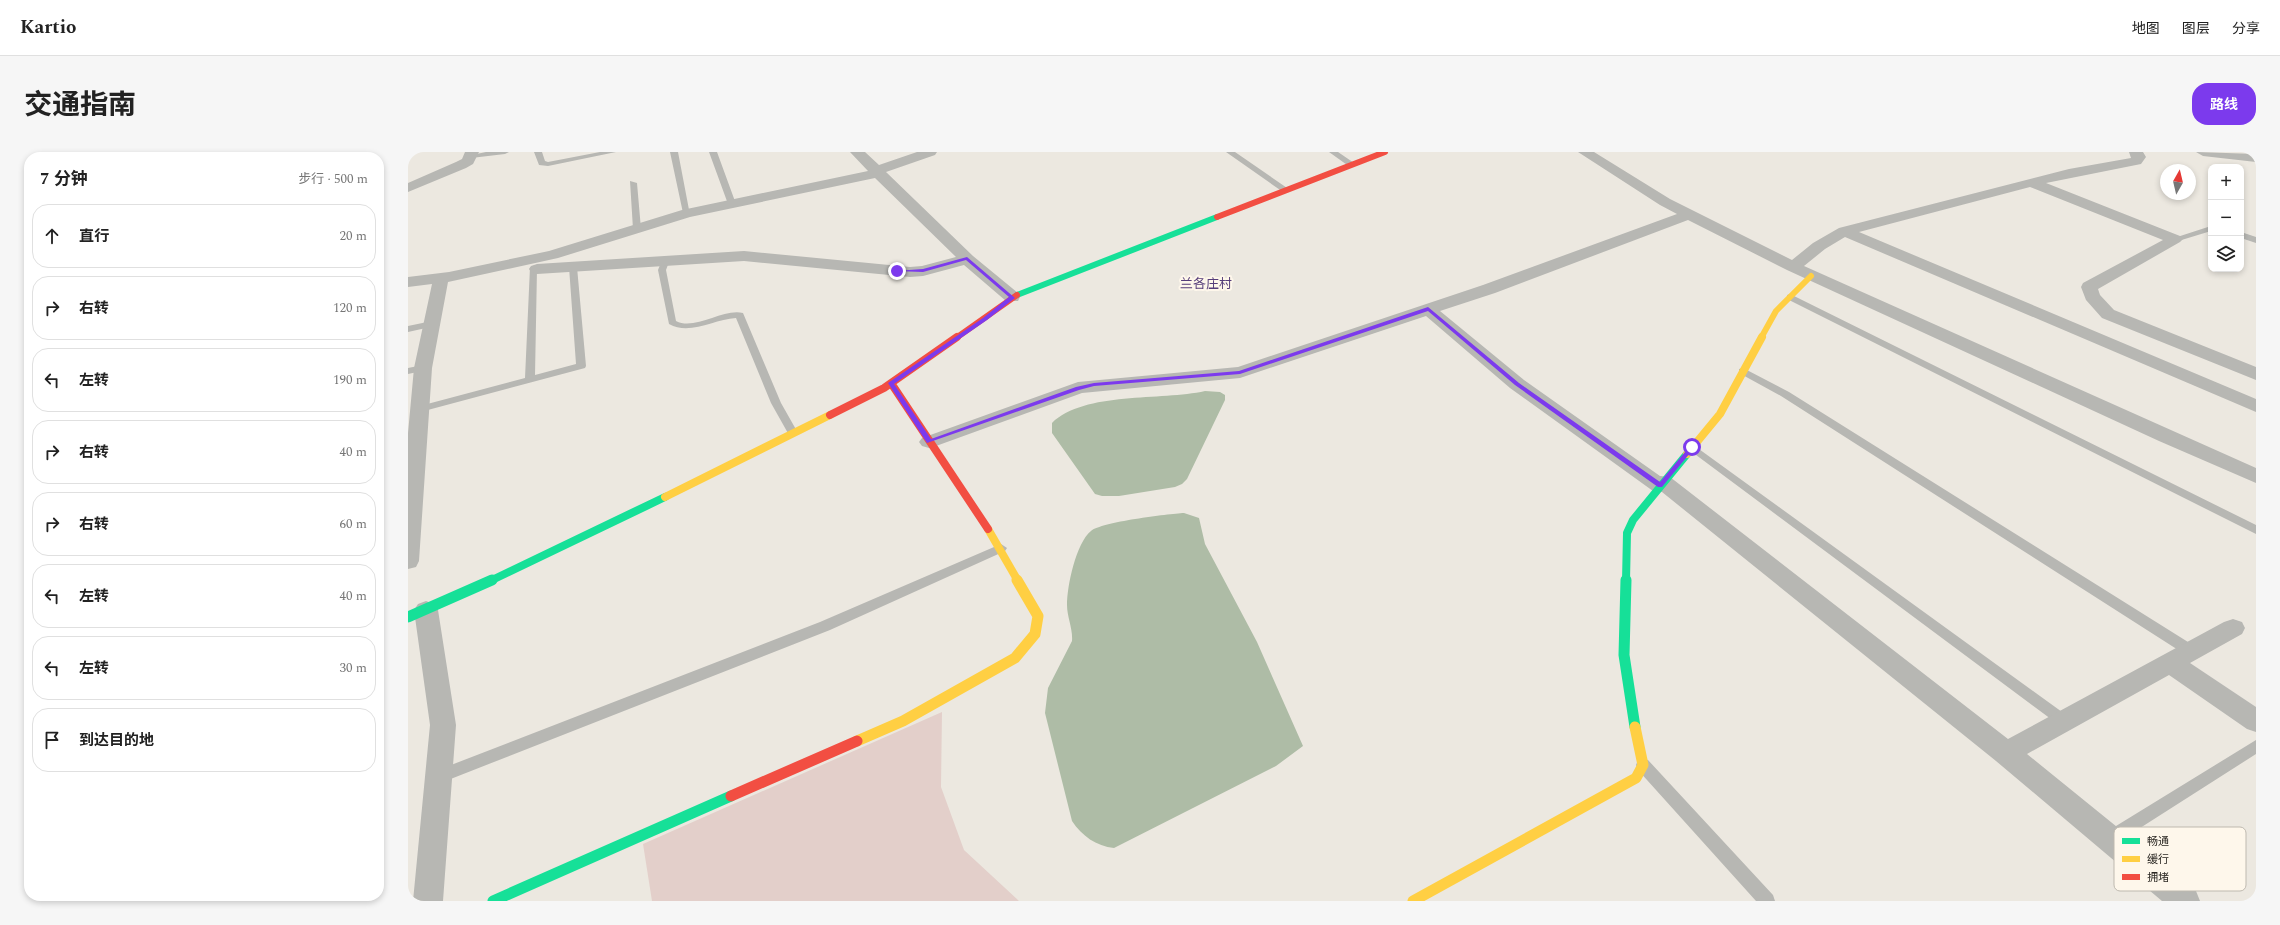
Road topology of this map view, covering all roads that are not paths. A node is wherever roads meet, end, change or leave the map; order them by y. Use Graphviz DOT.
graph roads {
  1 [pos="505,152"];
  2 [pos="538,152"];
  3 [pos="612,152"];
  4 [pos="674,152"];
  5 [pos="713,152"];
  6 [pos="857,152"];
  7 [pos="930,152"];
  8 [pos="1230,152"];
  9 [pos="1333,152"];
  10 [pos="1385,152"];
  11 [pos="1585,152"];
  12 [pos="2136,152"];
  13 [pos="2203,152"];
  14 [pos="472,154"];
  15 [pos="2256,158"];
  16 [pos="1353,165"];
  17 [pos="877,172"];
  18 [pos="633,183"];
  19 [pos="2032,183"];
  20 [pos="408,188"];
  21 [pos="1286,190"];
  22 [pos="732,204"];
  23 [pos="687,213"];
  24 [pos="1690,214"];
  25 [pos="637,229"];
  26 [pos="2208,229"];
  27 [pos="1844,231"];
  28 [pos="2244,236"];
  29 [pos="2175,239"];
  30 [pos="2256,240"];
  31 [pos="967,259"];
  32 [pos="666,262"];
  33 [pos="531,264"];
  34 [pos="573,267"];
  35 [pos="1794,268"];
  36 [pos="1811,276"];
  37 [pos="442,278"];
  38 [pos="408,282"];
  39 [pos="1790,297"];
  40 [pos="1012,298"];
  41 [pos="1428,309"];
  42 [pos="432,324"];
  43 [pos="408,329"];
  44 [pos="415,369"];
  45 [pos="1743,371"];
  46 [pos="2256,374"];
  47 [pos="530,380"];
  48 [pos="891,383"];
  49 [pos="2256,406"];
  50 [pos="416,407"];
  51 [pos="793,433"];
  52 [pos="929,442"];
  53 [pos="1692,447"];
  54 [pos="412,451"];
  55 [pos="2256,476"];
  56 [pos="1662,484"];
  57 [pos="2256,530"];
  58 [pos="1001,548"];
  59 [pos="408,561"];
  60 [pos="417,614"];
  61 [pos="2233,628"];
  62 [pos="2180,657"];
  63 [pos="2064,721"];
  64 [pos="2256,721"];
  65 [pos="2256,746"];
  66 [pos="2006,754"];
  67 [pos="1643,765"];
  68 [pos="438,777"];
  69 [pos="2128,827"];
  70 [pos="2114,836"];
  71 [pos="2109,839"];
  72 [pos="2114,843"];
  73 [pos="2173,891"];
  74 [pos="428,901"];
  75 [pos="493,901"];
  76 [pos="1413,901"];
  77 [pos="1767,901"];
  78 [pos="2185,901"];
  1 -- 14 [label="lane"];
  2 -- 3 [label="lane"];
  4 -- 23 [label="lane"];
  5 -- 22 [label="lane"];
  6 -- 17 [label="street"];
  7 -- 17 [label="street"];
  8 -- 21 [label="lane"];
  9 -- 16 [label="lane"];
  10 -- 16 [label="street"];
  11 -- 24 [label="street"];
  12 -- 19 [label="street"];
  13 -- 15 [label="street"];
  14 -- 20 [label="street"];
  16 -- 21 [label="street"];
  17 -- 22 [label="street"];
  17 -- 31 [label="street"];
  18 -- 25 [label="lane"];
  19 -- 27 [label="street"];
  19 -- 29 [label="street"];
  21 -- 40 [label="street"];
  22 -- 23 [label="street"];
  23 -- 25 [label="street"];
  24 -- 35 [label="street"];
  24 -- 41 [label="street"];
  25 -- 33 [label="street"];
  26 -- 29 [label="lane"];
  27 -- 35 [label="street"];
  27 -- 49 [label="street"];
  28 -- 30 [label="lane"];
  29 -- 46 [label="street"];
  31 -- 32 [label="street"];
  31 -- 40 [label="street"];
  32 -- 34 [label="street"];
  32 -- 51 [label="lane"];
  33 -- 34 [label="street"];
  33 -- 37 [label="street"];
  33 -- 47 [label="lane"];
  34 -- 47 [label="lane"];
  35 -- 36 [label="street"];
  36 -- 39 [label="street"];
  36 -- 55 [label="street"];
  37 -- 38 [label="street"];
  37 -- 42 [label="street"];
  39 -- 45 [label="street"];
  39 -- 57 [label="lane"];
  40 -- 48 [label="street"];
  41 -- 52 [label="street"];
  41 -- 56 [label="street"];
  42 -- 43 [label="lane"];
  42 -- 44 [label="street"];
  44 -- 50 [label="street"];
  45 -- 53 [label="street"];
  45 -- 62 [label="lane"];
  47 -- 50 [label="lane"];
  48 -- 51 [label="street"];
  48 -- 52 [label="street"];
  50 -- 54 [label="street"];
  51 -- 60 [label="street"];
  52 -- 58 [label="street"];
  53 -- 56 [label="street"];
  53 -- 63 [label="lane"];
  54 -- 59 [label="street"];
  56 -- 66 [label="street"];
  56 -- 67 [label="street"];
  58 -- 68 [label="lane"];
  58 -- 75 [label="street"];
  60 -- 68 [label="street"];
  61 -- 62 [label="street"];
  62 -- 63 [label="street"];
  62 -- 64 [label="street"];
  63 -- 66 [label="street"];
  65 -- 69 [label="lane"];
  66 -- 71 [label="street"];
  67 -- 76 [label="street"];
  67 -- 77 [label="lane"];
  68 -- 74 [label="street"];
  70 -- 71 [label="lane"];
  71 -- 72 [label="street"];
  73 -- 78 [label="street"];
}
